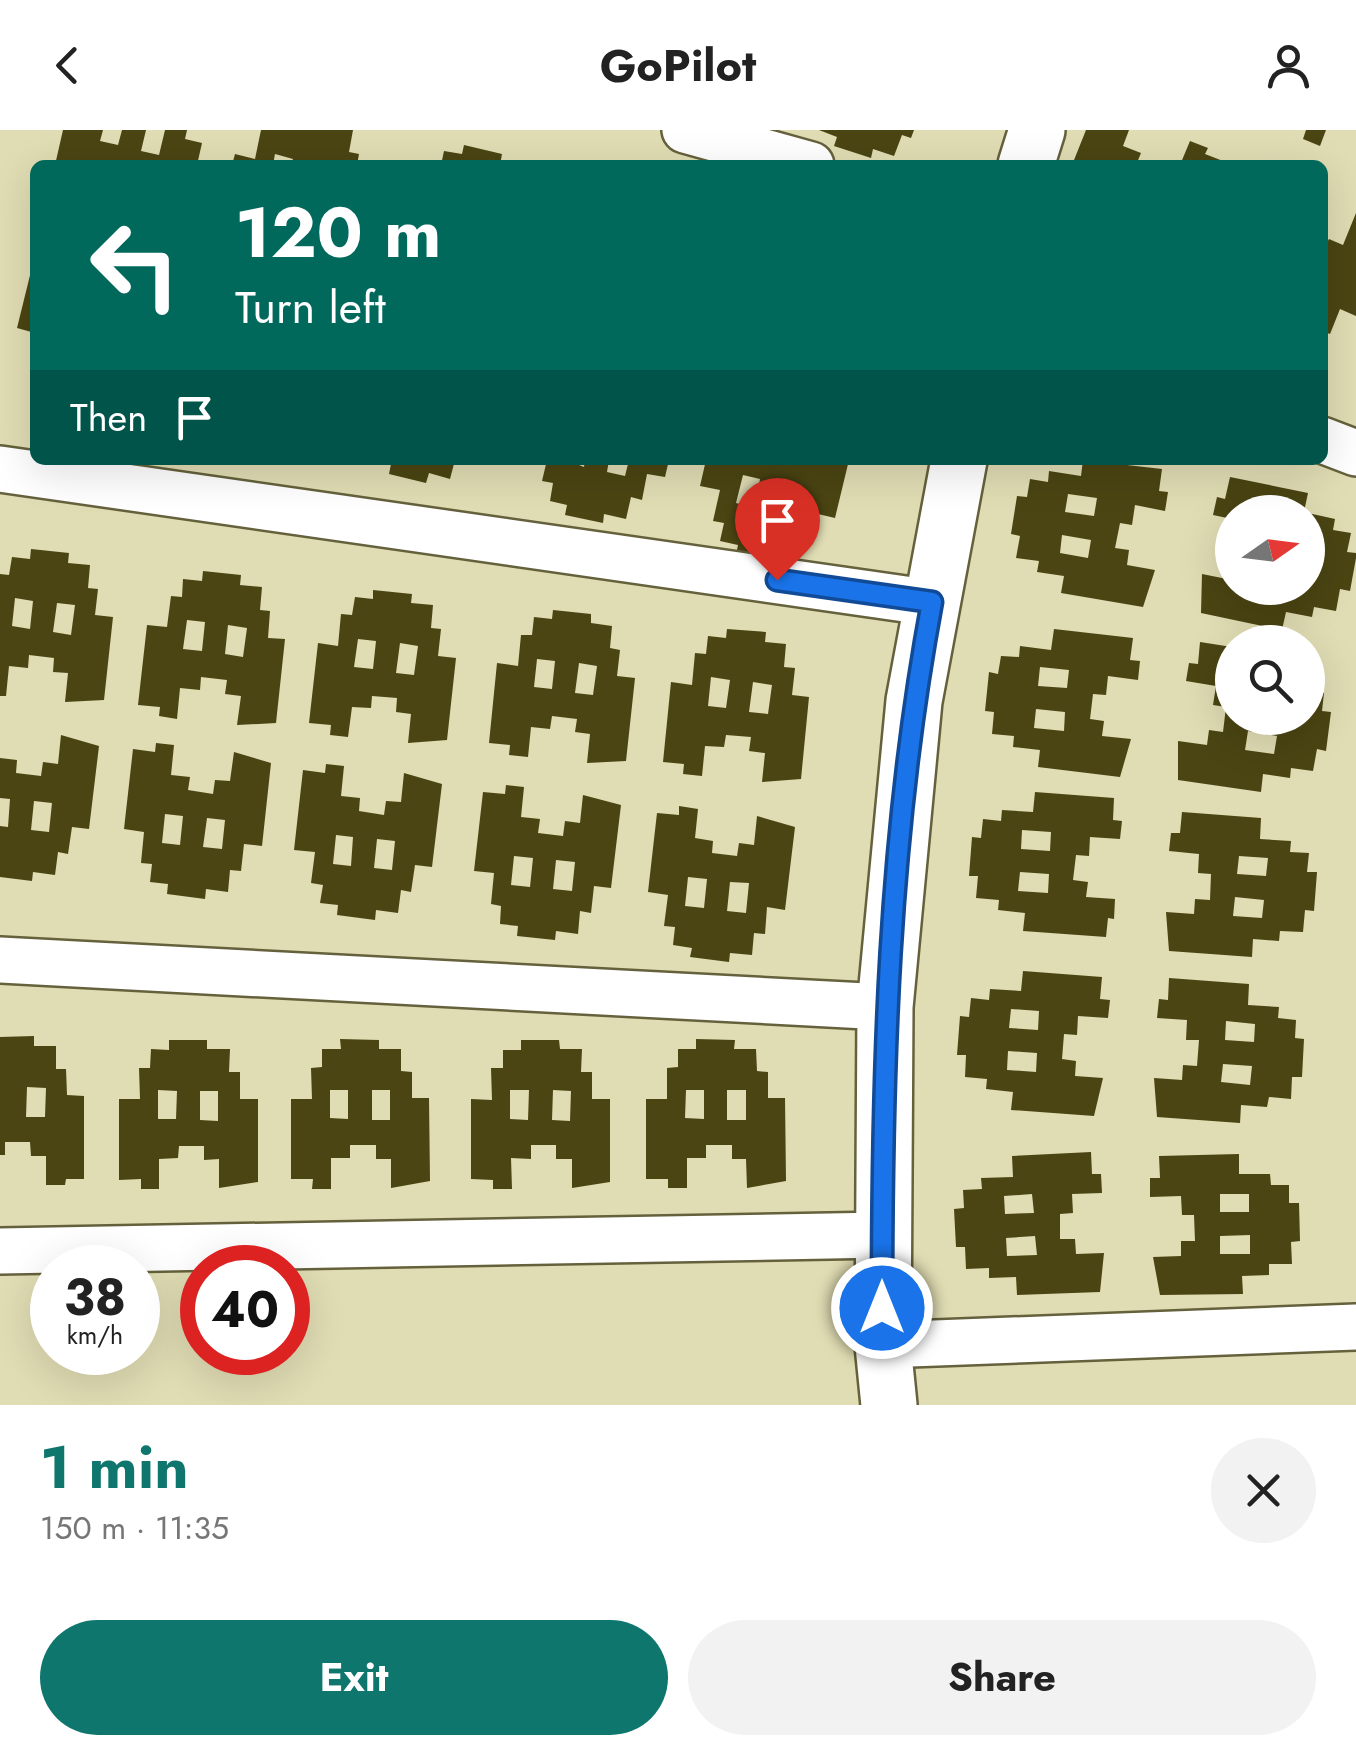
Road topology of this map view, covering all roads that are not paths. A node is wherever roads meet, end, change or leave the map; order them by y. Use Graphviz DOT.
graph roads {
  1 [pos="685,130"];
  2 [pos="1037,130"];
  3 [pos="793,160"];
  4 [pos="1028,160"];
  5 [pos="1328,442"];
  6 [pos="1356,453"];
  7 [pos="959,465"];
  8 [pos="0,469"];
  9 [pos="932,602"];
  10 [pos="0,960"];
  11 [pos="885,1007"];
  12 [pos="882,1235"];
  13 [pos="0,1251"];
  14 [pos="1356,1327"];
  15 [pos="882,1345"];
  16 [pos="888,1405"];
  1 -- 3 [label="street"];
  2 -- 4 [label="street"];
  5 -- 6 [label="street"];
  7 -- 9 [label="street"];
  8 -- 9 [label="street"];
  9 -- 11 [label="street"];
  10 -- 11 [label="street"];
  11 -- 12 [label="street"];
  12 -- 13 [label="street"];
  12 -- 15 [label="street"];
  14 -- 15 [label="street"];
  15 -- 16 [label="street"];
}
